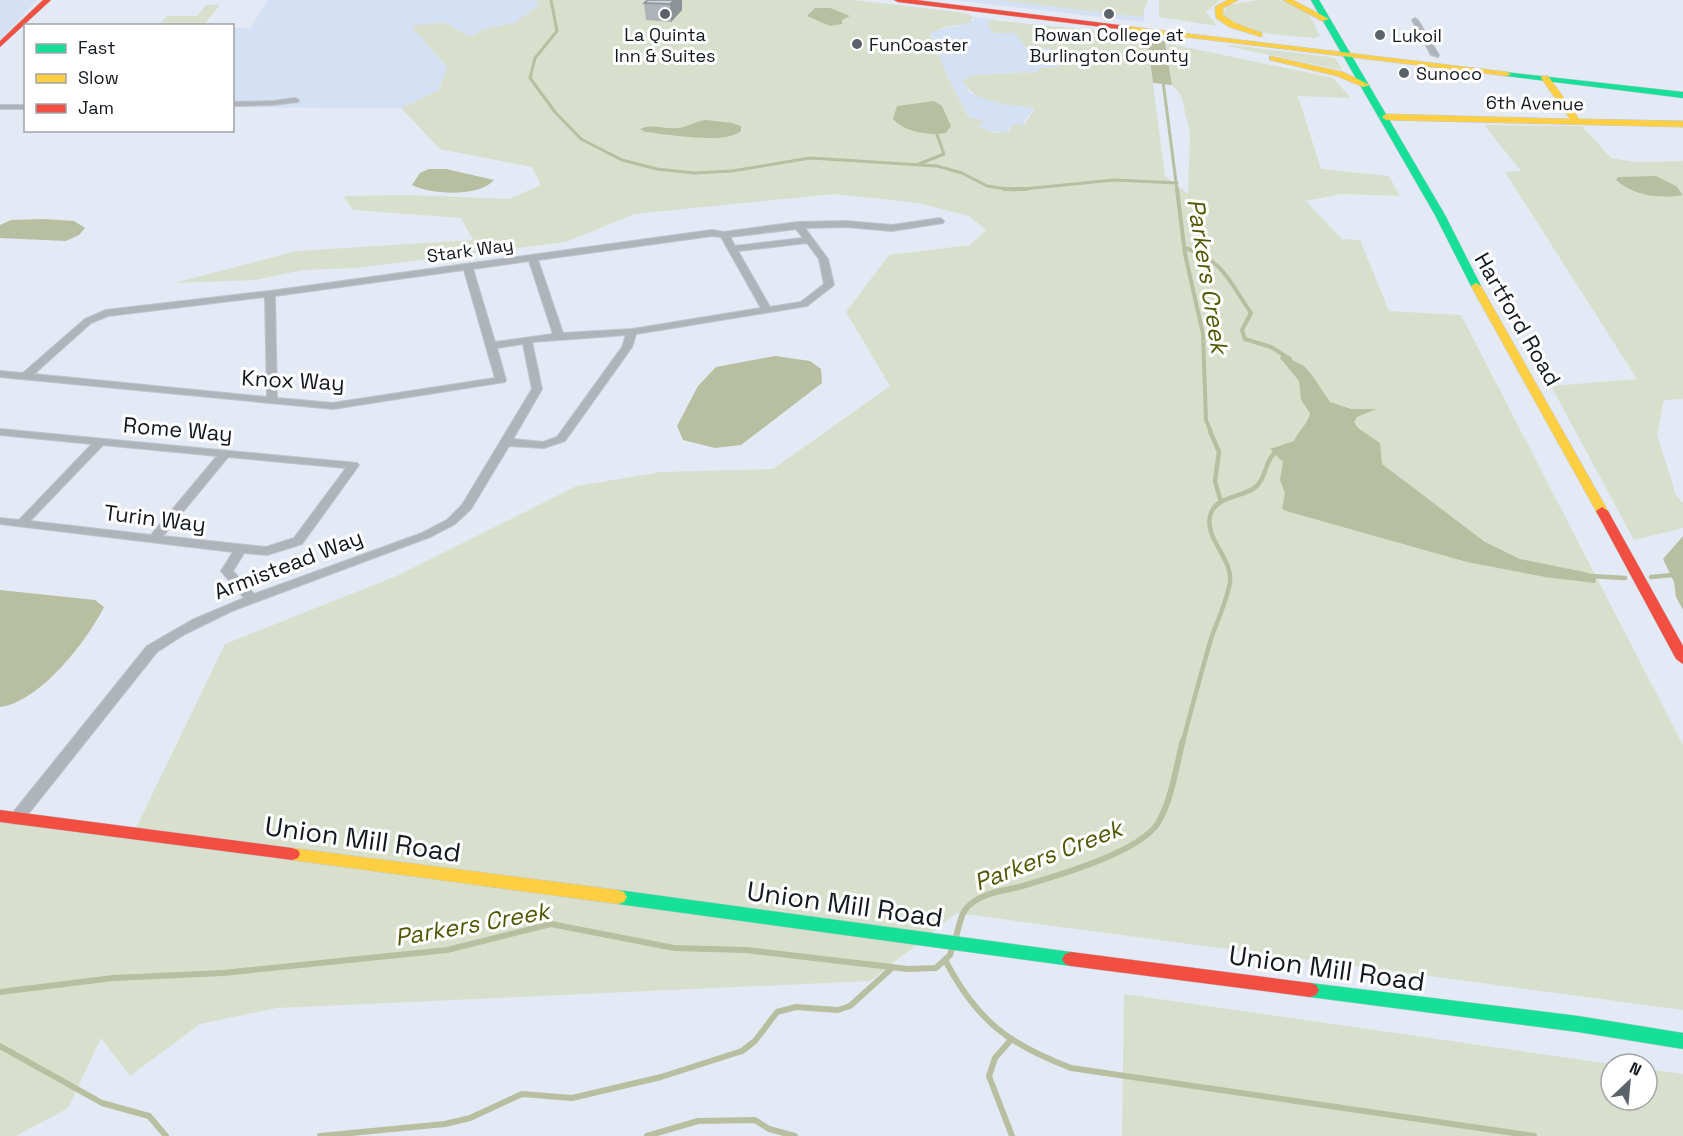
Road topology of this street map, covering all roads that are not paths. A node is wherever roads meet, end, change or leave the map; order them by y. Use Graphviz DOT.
graph roads {
  1 [pos="47,0"];
  2 [pos="898,0"];
  3 [pos="957,0"];
  4 [pos="1234,0"];
  5 [pos="1287,0"];
  6 [pos="1315,0"];
  7 [pos="1325,19"];
  8 [pos="1415,20"];
  9 [pos="1140,29"];
  10 [pos="1260,35"];
  11 [pos="0,45"];
  12 [pos="1342,50"];
  13 [pos="1435,55"];
  14 [pos="1545,78"];
  15 [pos="1366,85"];
  16 [pos="1683,85"];
  17 [pos="1683,95"];
  18 [pos="295,100"];
  19 [pos="234,104"];
  20 [pos="0,107"];
  21 [pos="24,107"];
  22 [pos="1386,117"];
  23 [pos="1576,122"];
  24 [pos="1683,124"];
  25 [pos="940,221"];
  26 [pos="798,225"];
  27 [pos="723,235"];
  28 [pos="808,240"];
  29 [pos="732,249"];
  30 [pos="533,258"];
  31 [pos="468,267"];
  32 [pos="270,294"];
  33 [pos="767,310"];
  34 [pos="632,332"];
  35 [pos="559,337"];
  36 [pos="527,340"];
  37 [pos="491,346"];
  38 [pos="0,374"];
  39 [pos="26,376"];
  40 [pos="272,400"];
  41 [pos="0,432"];
  42 [pos="101,441"];
  43 [pos="505,442"];
  44 [pos="225,453"];
  45 [pos="353,465"];
  46 [pos="0,521"];
  47 [pos="22,523"];
  48 [pos="156,537"];
  49 [pos="241,549"];
  50 [pos="252,599"];
  51 [pos="1683,659"];
  52 [pos="0,816"];
  53 [pos="16,819"];
  54 [pos="1683,1041"];
  1 -- 11 [label="main road"];
  2 -- 9 [label="main road"];
  3 -- 10 [label="main road"];
  4 -- 10 [label="main road"];
  5 -- 7 [label="main road"];
  6 -- 7 [label="main road, Hartford Road"];
  7 -- 12 [label="main road, Hartford Road"];
  8 -- 13 [label="street"];
  9 -- 12 [label="main road"];
  9 -- 15 [label="main road"];
  10 -- 12 [label="main road"];
  12 -- 13 [label="main road"];
  12 -- 14 [label="main road"];
  12 -- 15 [label="main road, Hartford Road"];
  13 -- 16 [label="main road"];
  14 -- 17 [label="main road"];
  14 -- 23 [label="main road"];
  15 -- 22 [label="main road, Hartford Road"];
  18 -- 19 [label="street"];
  20 -- 21 [label="street"];
  22 -- 23 [label="main road, 6th Avenue"];
  22 -- 51 [label="main road, Hartford Road"];
  23 -- 24 [label="main road, 6th Avenue"];
  25 -- 26 [label="street, Stark Way"];
  26 -- 27 [label="street, Stark Way"];
  26 -- 28 [label="street"];
  27 -- 29 [label="street"];
  27 -- 30 [label="street, Stark Way"];
  28 -- 29 [label="street"];
  28 -- 33 [label="street"];
  29 -- 33 [label="street"];
  30 -- 31 [label="street, Stark Way"];
  30 -- 35 [label="street"];
  31 -- 32 [label="street, Stark Way"];
  31 -- 37 [label="street, Knox Way"];
  32 -- 39 [label="street, Stark Way"];
  32 -- 40 [label="street"];
  33 -- 34 [label="street"];
  34 -- 35 [label="street"];
  34 -- 43 [label="street"];
  35 -- 36 [label="street"];
  36 -- 37 [label="street"];
  36 -- 43 [label="street, Armistead Way"];
  37 -- 40 [label="street, Knox Way"];
  38 -- 39 [label="street, Knox Way"];
  39 -- 40 [label="street, Knox Way"];
  41 -- 42 [label="street, Rome Way"];
  42 -- 44 [label="street, Rome Way"];
  42 -- 47 [label="street"];
  43 -- 50 [label="street, Armistead Way"];
  44 -- 45 [label="street, Rome Way"];
  44 -- 48 [label="street"];
  45 -- 49 [label="street, Turin Way"];
  46 -- 47 [label="street, Turin Way"];
  47 -- 48 [label="street, Turin Way"];
  48 -- 49 [label="street, Turin Way"];
  49 -- 50 [label="street"];
  50 -- 53 [label="street, Armistead Way"];
  52 -- 53 [label="main road, Union Mill Road"];
  53 -- 54 [label="main road, Union Mill Road"];
}
